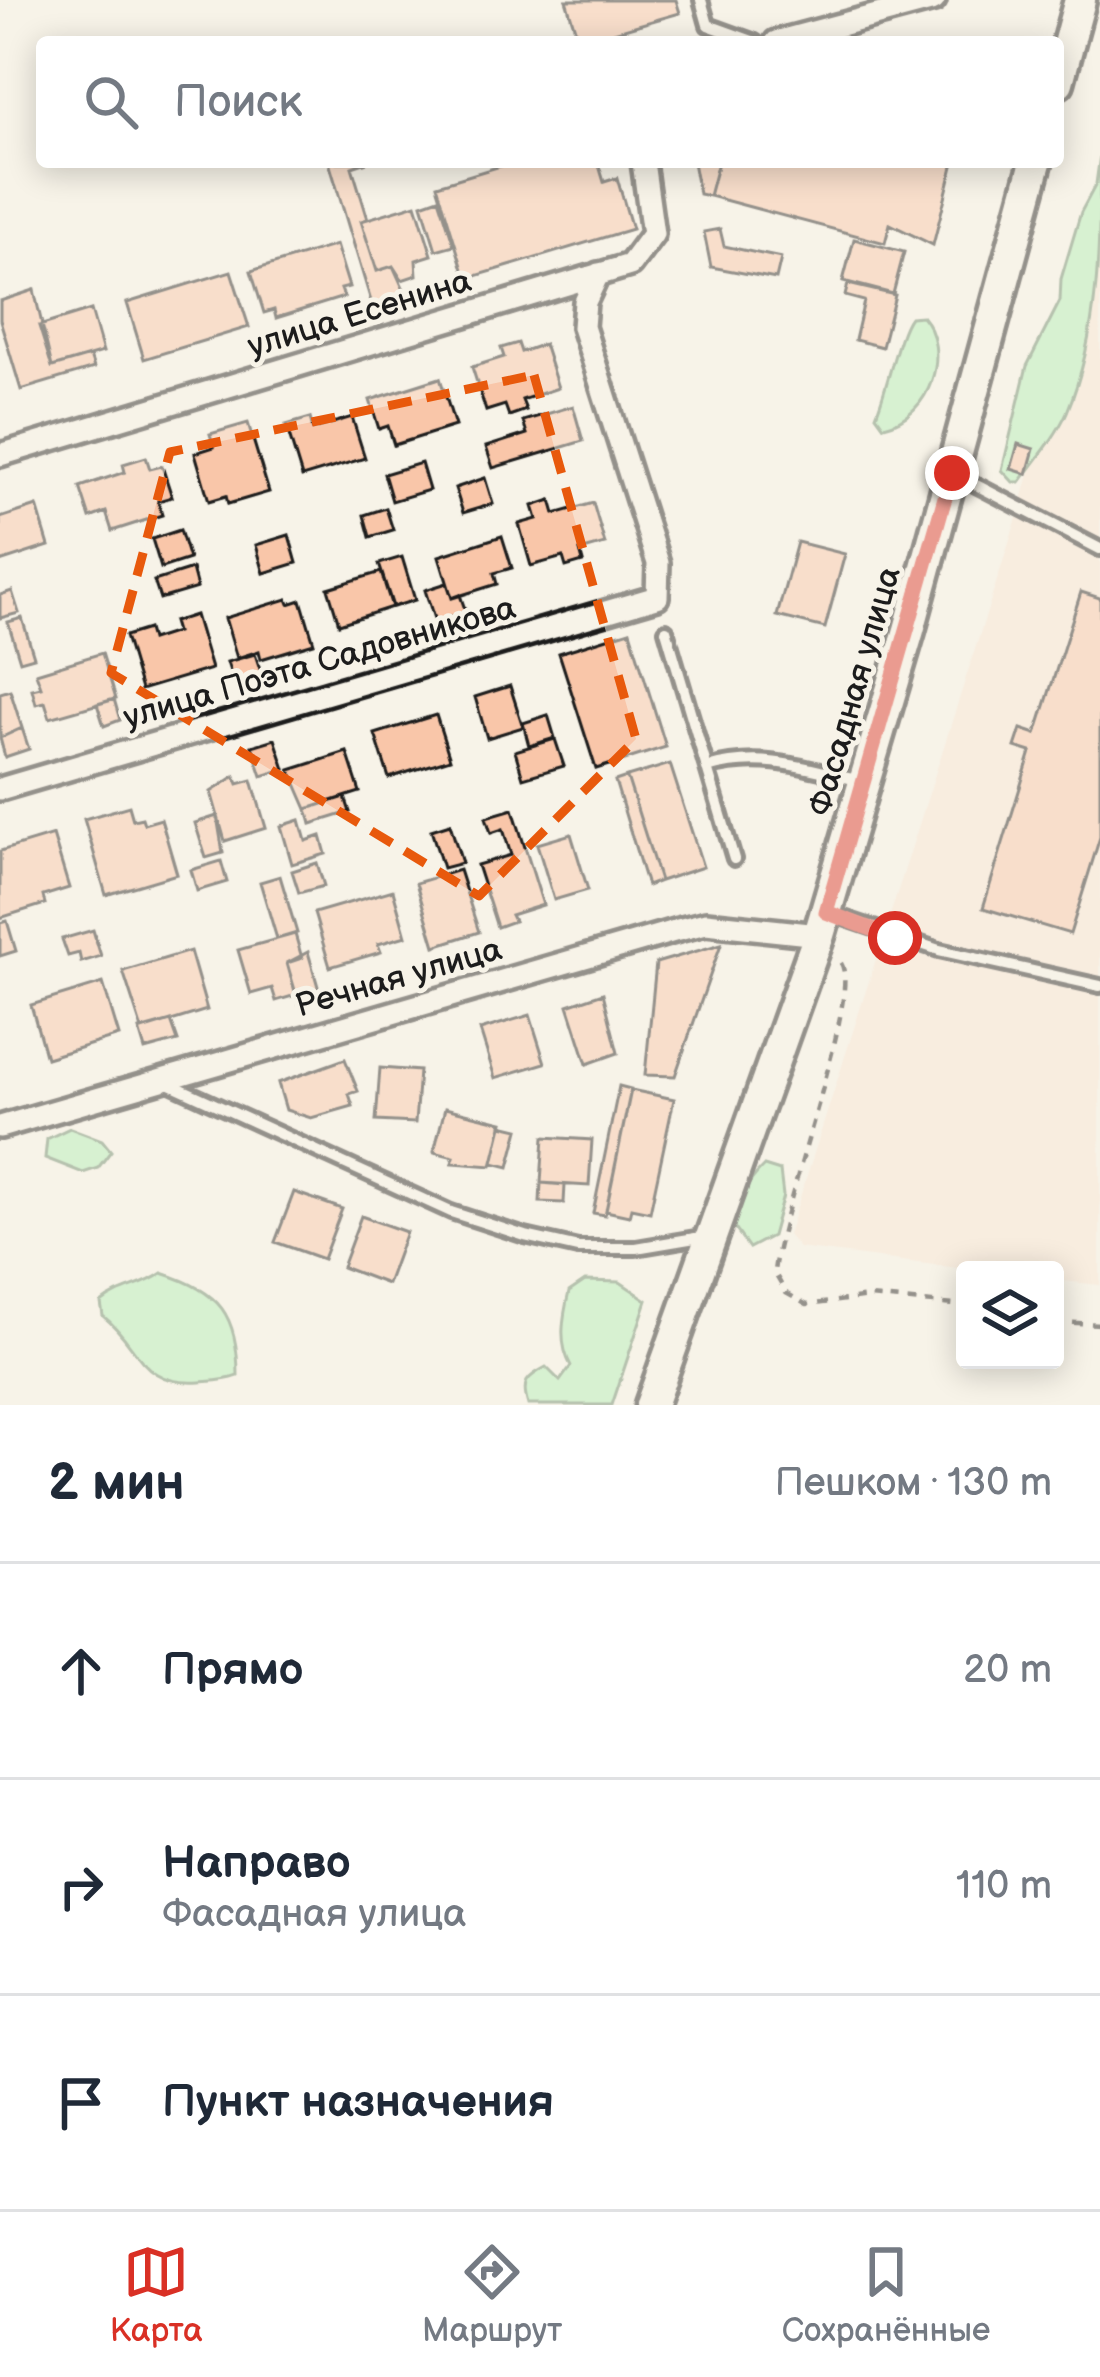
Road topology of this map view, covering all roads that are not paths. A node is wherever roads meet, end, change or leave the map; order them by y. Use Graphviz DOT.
graph roads {
  1 [pos="701,0"];
  2 [pos="934,0"];
  3 [pos="1080,0"];
  4 [pos="842,33"];
  5 [pos="738,36"];
  6 [pos="1064,60"];
  7 [pos="644,168"];
  8 [pos="1034,168"];
  9 [pos="598,274"];
  10 [pos="0,455"];
  11 [pos="952,473"];
  12 [pos="1100,549"];
  13 [pos="666,630"];
  14 [pos="707,768"];
  15 [pos="864,782"];
  16 [pos="0,789"];
  17 [pos="734,859"];
  18 [pos="823,923"];
  19 [pos="1100,986"];
  20 [pos="160,1080"];
  21 [pos="0,1127"];
  22 [pos="716,1234"];
  23 [pos="651,1405"];
  1 -- 5 [label="lane"];
  2 -- 4 [label="street"];
  3 -- 6 [label="main road"];
  7 -- 9 [label="street, улица Есенина"];
  8 -- 11 [label="main road, Фасадная улица"];
  9 -- 10 [label="street, улица Есенина"];
  9 -- 16 [label="street, улица Поэта Садовникова"];
  11 -- 12 [label="lane"];
  11 -- 15 [label="main road, Фасадная улица"];
  13 -- 14 [label="lane"];
  14 -- 15 [label="lane"];
  14 -- 17 [label="lane"];
  15 -- 18 [label="main road, Фасадная улица"];
  18 -- 19 [label="lane"];
  18 -- 20 [label="street, Речная улица"];
  18 -- 22 [label="main road, Фасадная улица"];
  20 -- 21 [label="street, Речная улица"];
  20 -- 22 [label="lane"];
  22 -- 23 [label="main road, Фасадная улица"];
}
